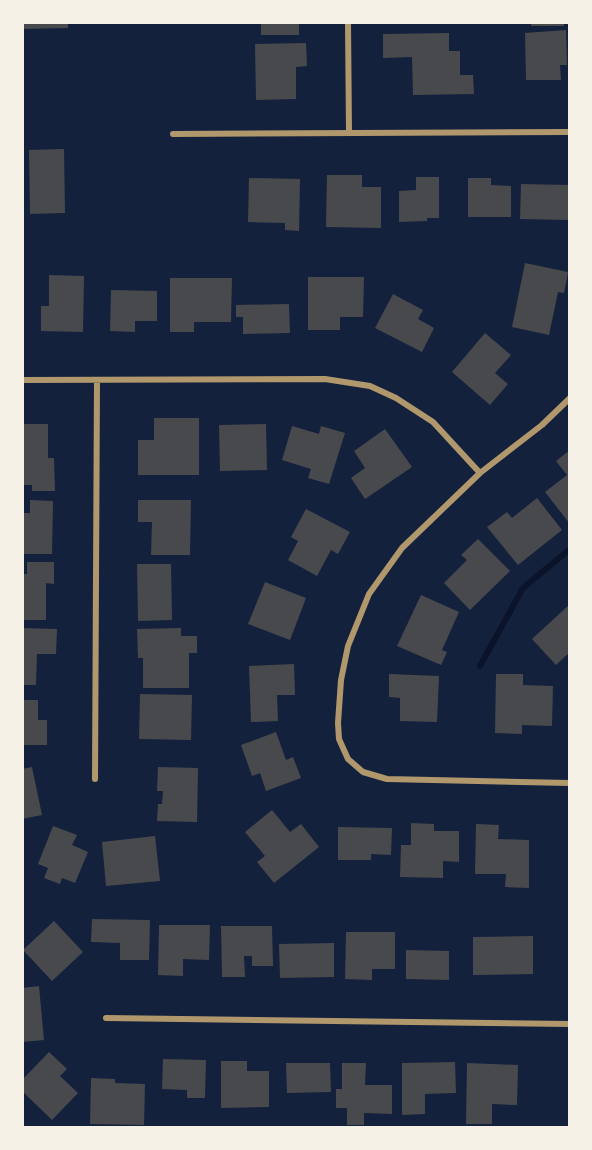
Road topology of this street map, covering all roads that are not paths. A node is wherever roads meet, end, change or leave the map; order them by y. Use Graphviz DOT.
graph roads {
  1 [pos="348,22"];
  2 [pos="570,132"];
  3 [pos="349,133"];
  4 [pos="173,134"];
  5 [pos="22,380"];
  6 [pos="97,380"];
  7 [pos="570,398"];
  8 [pos="480,473"];
  9 [pos="95,779"];
  10 [pos="570,783"];
  11 [pos="106,1018"];
  12 [pos="570,1024"];
  1 -- 3 [label="street"];
  2 -- 3 [label="street"];
  3 -- 4 [label="street"];
  5 -- 6 [label="street"];
  6 -- 8 [label="street"];
  6 -- 9 [label="street"];
  7 -- 8 [label="street"];
  8 -- 10 [label="street"];
  11 -- 12 [label="street"];
}
